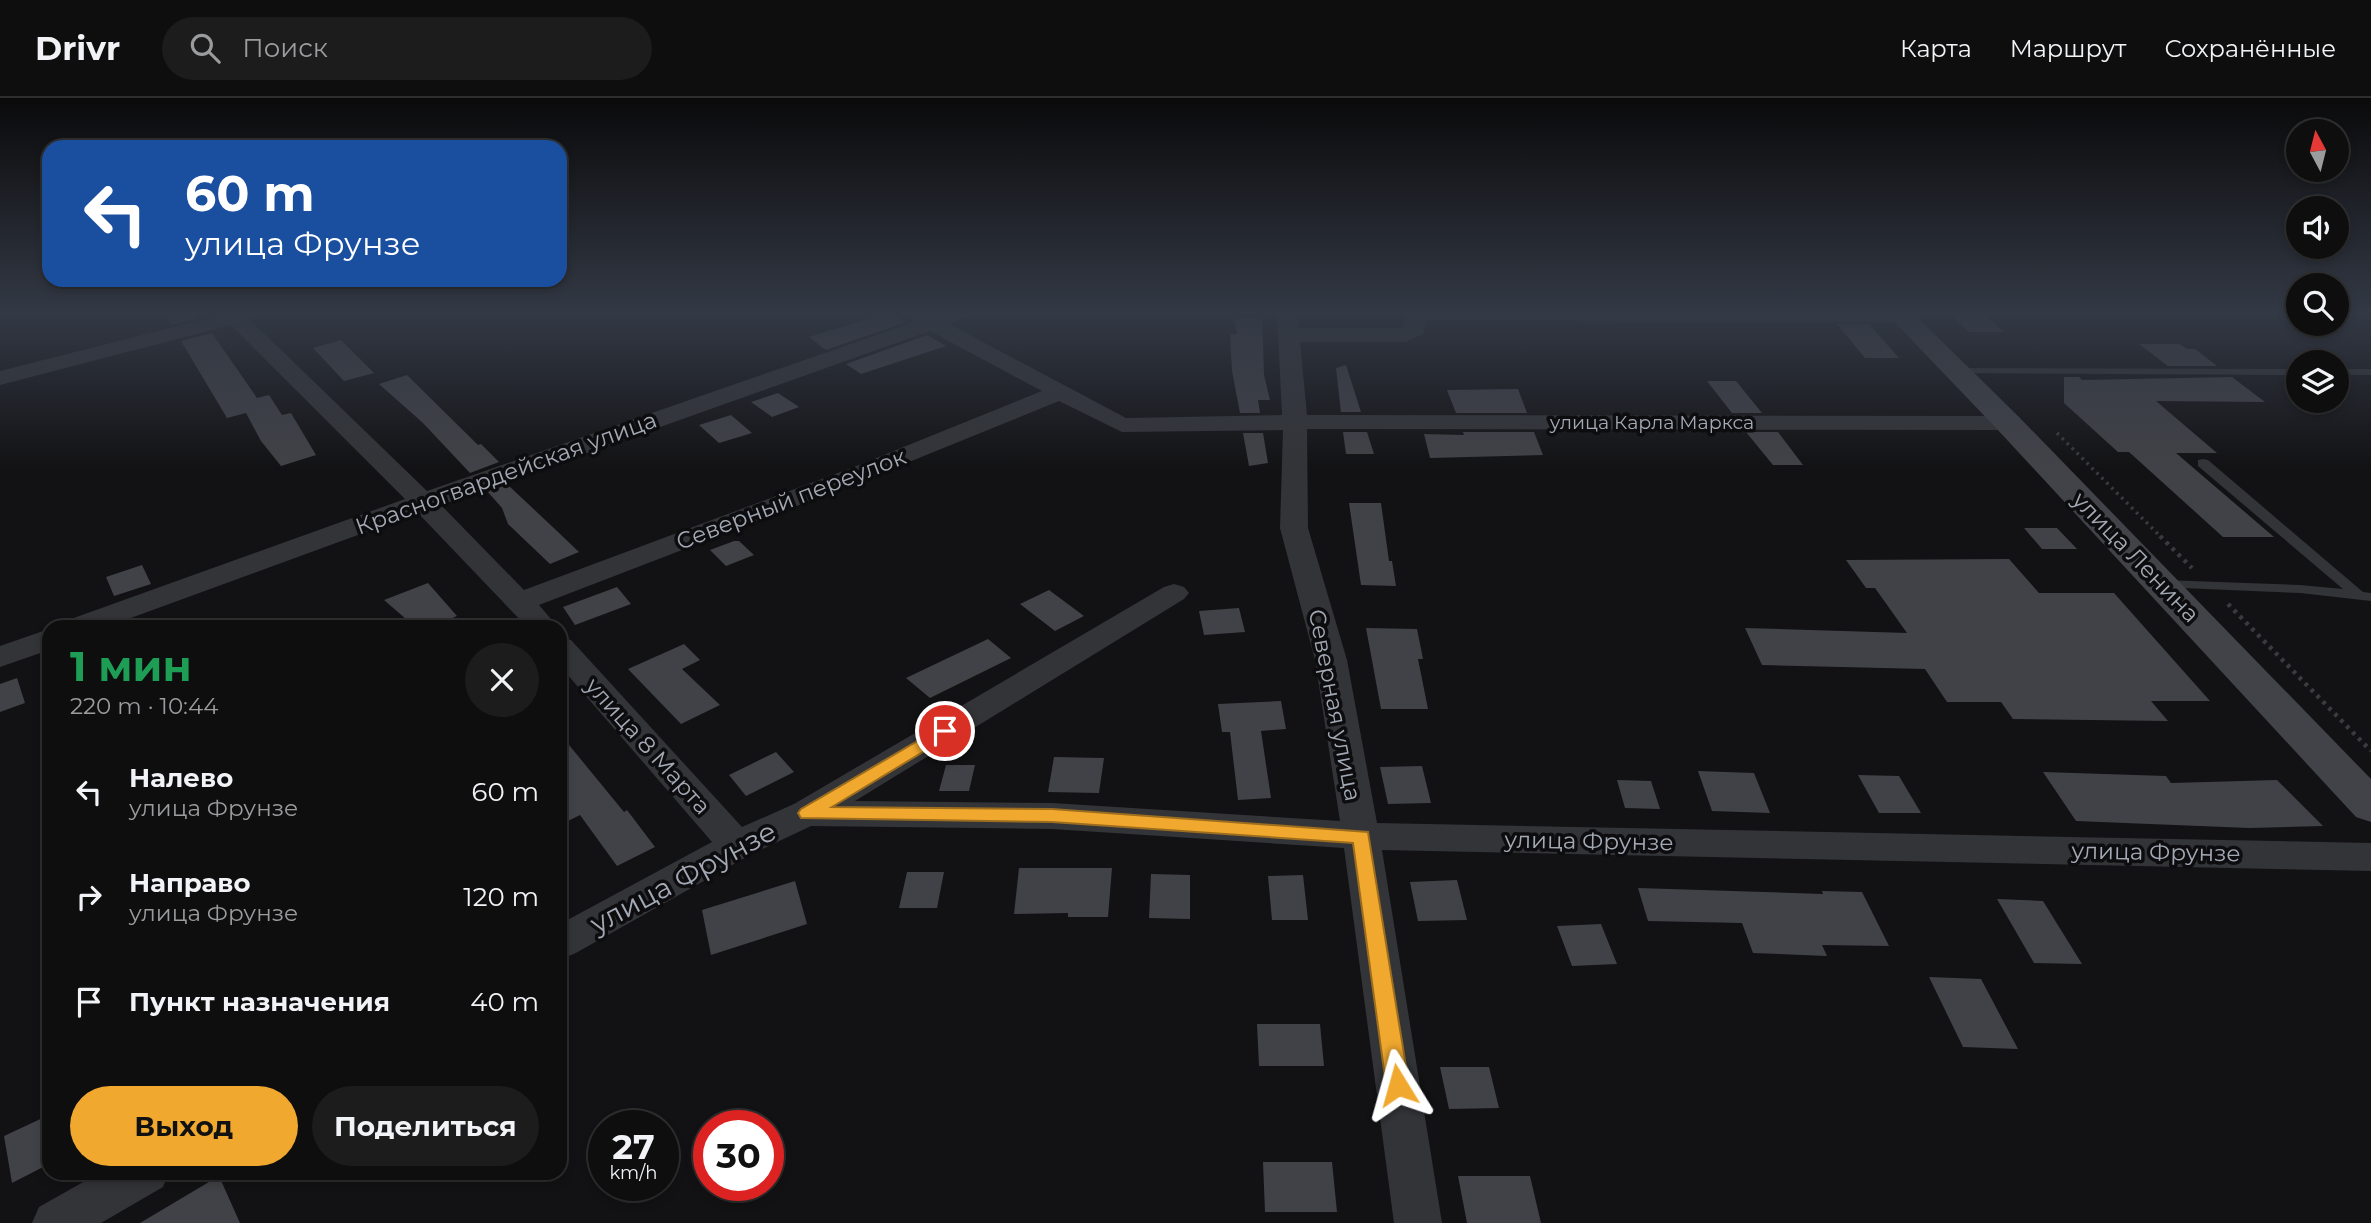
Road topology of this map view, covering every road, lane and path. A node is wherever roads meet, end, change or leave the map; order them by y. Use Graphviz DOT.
graph roads {
  1 [pos="51,364"];
  2 [pos="289,364"];
  3 [pos="793,364"];
  4 [pos="1010,364"];
  5 [pos="1290,364"];
  6 [pos="1952,364"];
  7 [pos="1957,371"];
  8 [pos="2286,372"];
  9 [pos="2349,372"];
  10 [pos="2371,372"];
  11 [pos="0,378"];
  12 [pos="1061,392"];
  13 [pos="1295,422"];
  14 [pos="2008,423"];
  15 [pos="2053,430"];
  16 [pos="2203,463"];
  17 [pos="423,502"];
  18 [pos="2161,584"];
  19 [pos="2211,586"];
  20 [pos="1174,593"];
  21 [pos="2364,596"];
  22 [pos="521,602"];
  23 [pos="98,620"];
  24 [pos="537,620"];
  25 [pos="42,641"];
  26 [pos="567,654"];
  27 [pos="0,656"];
  28 [pos="2371,751"];
  29 [pos="2371,806"];
  30 [pos="807,813"];
  31 [pos="1361,836"];
  32 [pos="737,845"];
  33 [pos="2371,857"];
  34 [pos="567,939"];
  35 [pos="132,1180"];
  36 [pos="55,1223"];
  37 [pos="1418,1223"];
  1 -- 11 [label="street"];
  2 -- 17 [label="street"];
  3 -- 17 [label="street, Красногвардейская улица"];
  4 -- 12 [label="street, улица Карла Маркса"];
  5 -- 13 [label="street, Северная улица"];
  6 -- 7 [label="main road, улица Ленина"];
  7 -- 8 [label="lane"];
  7 -- 14 [label="main road, улица Ленина"];
  9 -- 10 [label="lane"];
  12 -- 13 [label="street, улица Карла Маркса"];
  12 -- 22 [label="street, Северный переулок"];
  13 -- 14 [label="street, улица Карла Маркса"];
  13 -- 31 [label="street, Северная улица"];
  14 -- 18 [label="main road, улица Ленина"];
  15 -- 19 [label="path"];
  16 -- 21 [label="lane"];
  17 -- 22 [label="street"];
  17 -- 23 [label="street, Красногвардейская улица"];
  18 -- 19 [label="lane"];
  18 -- 29 [label="main road, улица Ленина"];
  19 -- 21 [label="lane"];
  19 -- 28 [label="path"];
  20 -- 30 [label="street, улица Фрунзе"];
  22 -- 24 [label="street"];
  25 -- 27 [label="street"];
  26 -- 32 [label="street, улица 8 Марта"];
  30 -- 31 [label="street, улица Фрунзе"];
  30 -- 32 [label="street, улица Фрунзе"];
  31 -- 33 [label="street, улица Фрунзе"];
  31 -- 37 [label="street, Северная улица"];
  32 -- 34 [label="street, улица Фрунзе"];
  35 -- 36 [label="street"];
}
